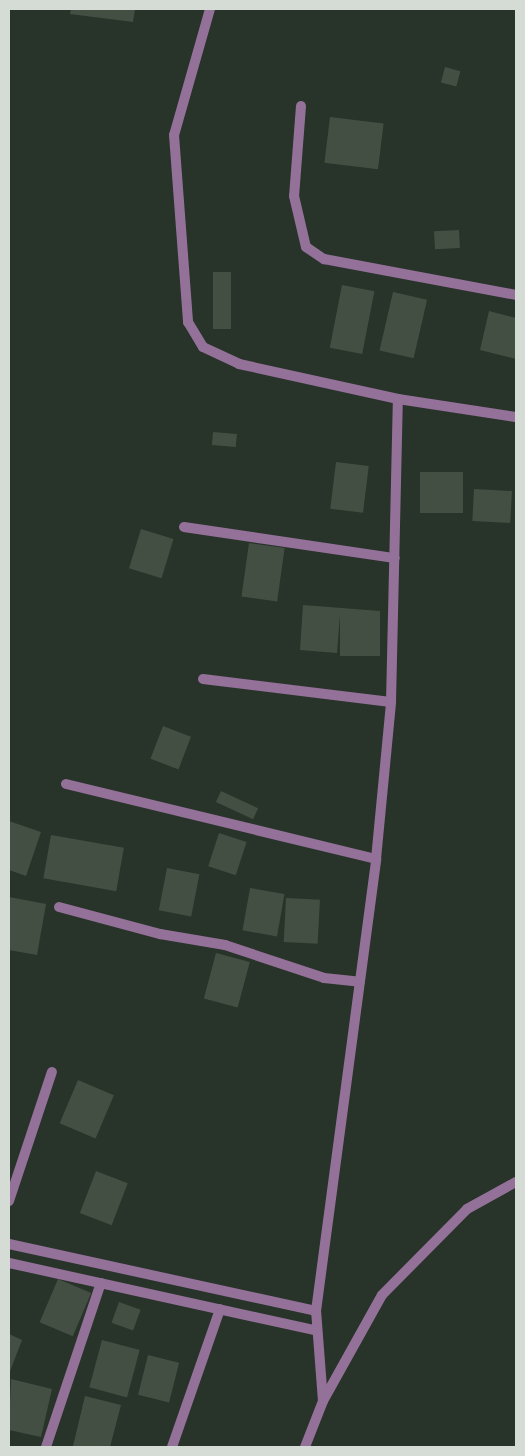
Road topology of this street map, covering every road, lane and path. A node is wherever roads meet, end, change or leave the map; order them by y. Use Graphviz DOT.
graph roads {
  1 [pos="210,9"];
  2 [pos="301,106"];
  3 [pos="516,295"];
  4 [pos="398,399"];
  5 [pos="516,417"];
  6 [pos="184,527"];
  7 [pos="394,558"];
  8 [pos="203,679"];
  9 [pos="390,702"];
  10 [pos="66,784"];
  11 [pos="376,859"];
  12 [pos="59,907"];
  13 [pos="360,982"];
  14 [pos="52,1072"];
  15 [pos="516,1182"];
  16 [pos="9,1201"];
  17 [pos="9,1244"];
  18 [pos="9,1263"];
  19 [pos="101,1283"];
  20 [pos="220,1309"];
  21 [pos="316,1311"];
  22 [pos="315,1330"];
  23 [pos="323,1401"];
  24 [pos="46,1447"];
  25 [pos="172,1447"];
  26 [pos="305,1447"];
  1 -- 4 [label="street"];
  2 -- 3 [label="street"];
  4 -- 5 [label="street"];
  4 -- 7 [label="street"];
  6 -- 7 [label="street"];
  7 -- 9 [label="street"];
  8 -- 9 [label="street"];
  9 -- 11 [label="street"];
  10 -- 11 [label="street"];
  11 -- 13 [label="street"];
  12 -- 13 [label="street"];
  13 -- 21 [label="street"];
  14 -- 16 [label="street"];
  15 -- 23 [label="street"];
  17 -- 21 [label="street"];
  18 -- 19 [label="street"];
  19 -- 20 [label="street"];
  19 -- 24 [label="street"];
  20 -- 22 [label="street"];
  20 -- 25 [label="street"];
  21 -- 22 [label="street"];
  22 -- 23 [label="street"];
  23 -- 26 [label="street"];
}
